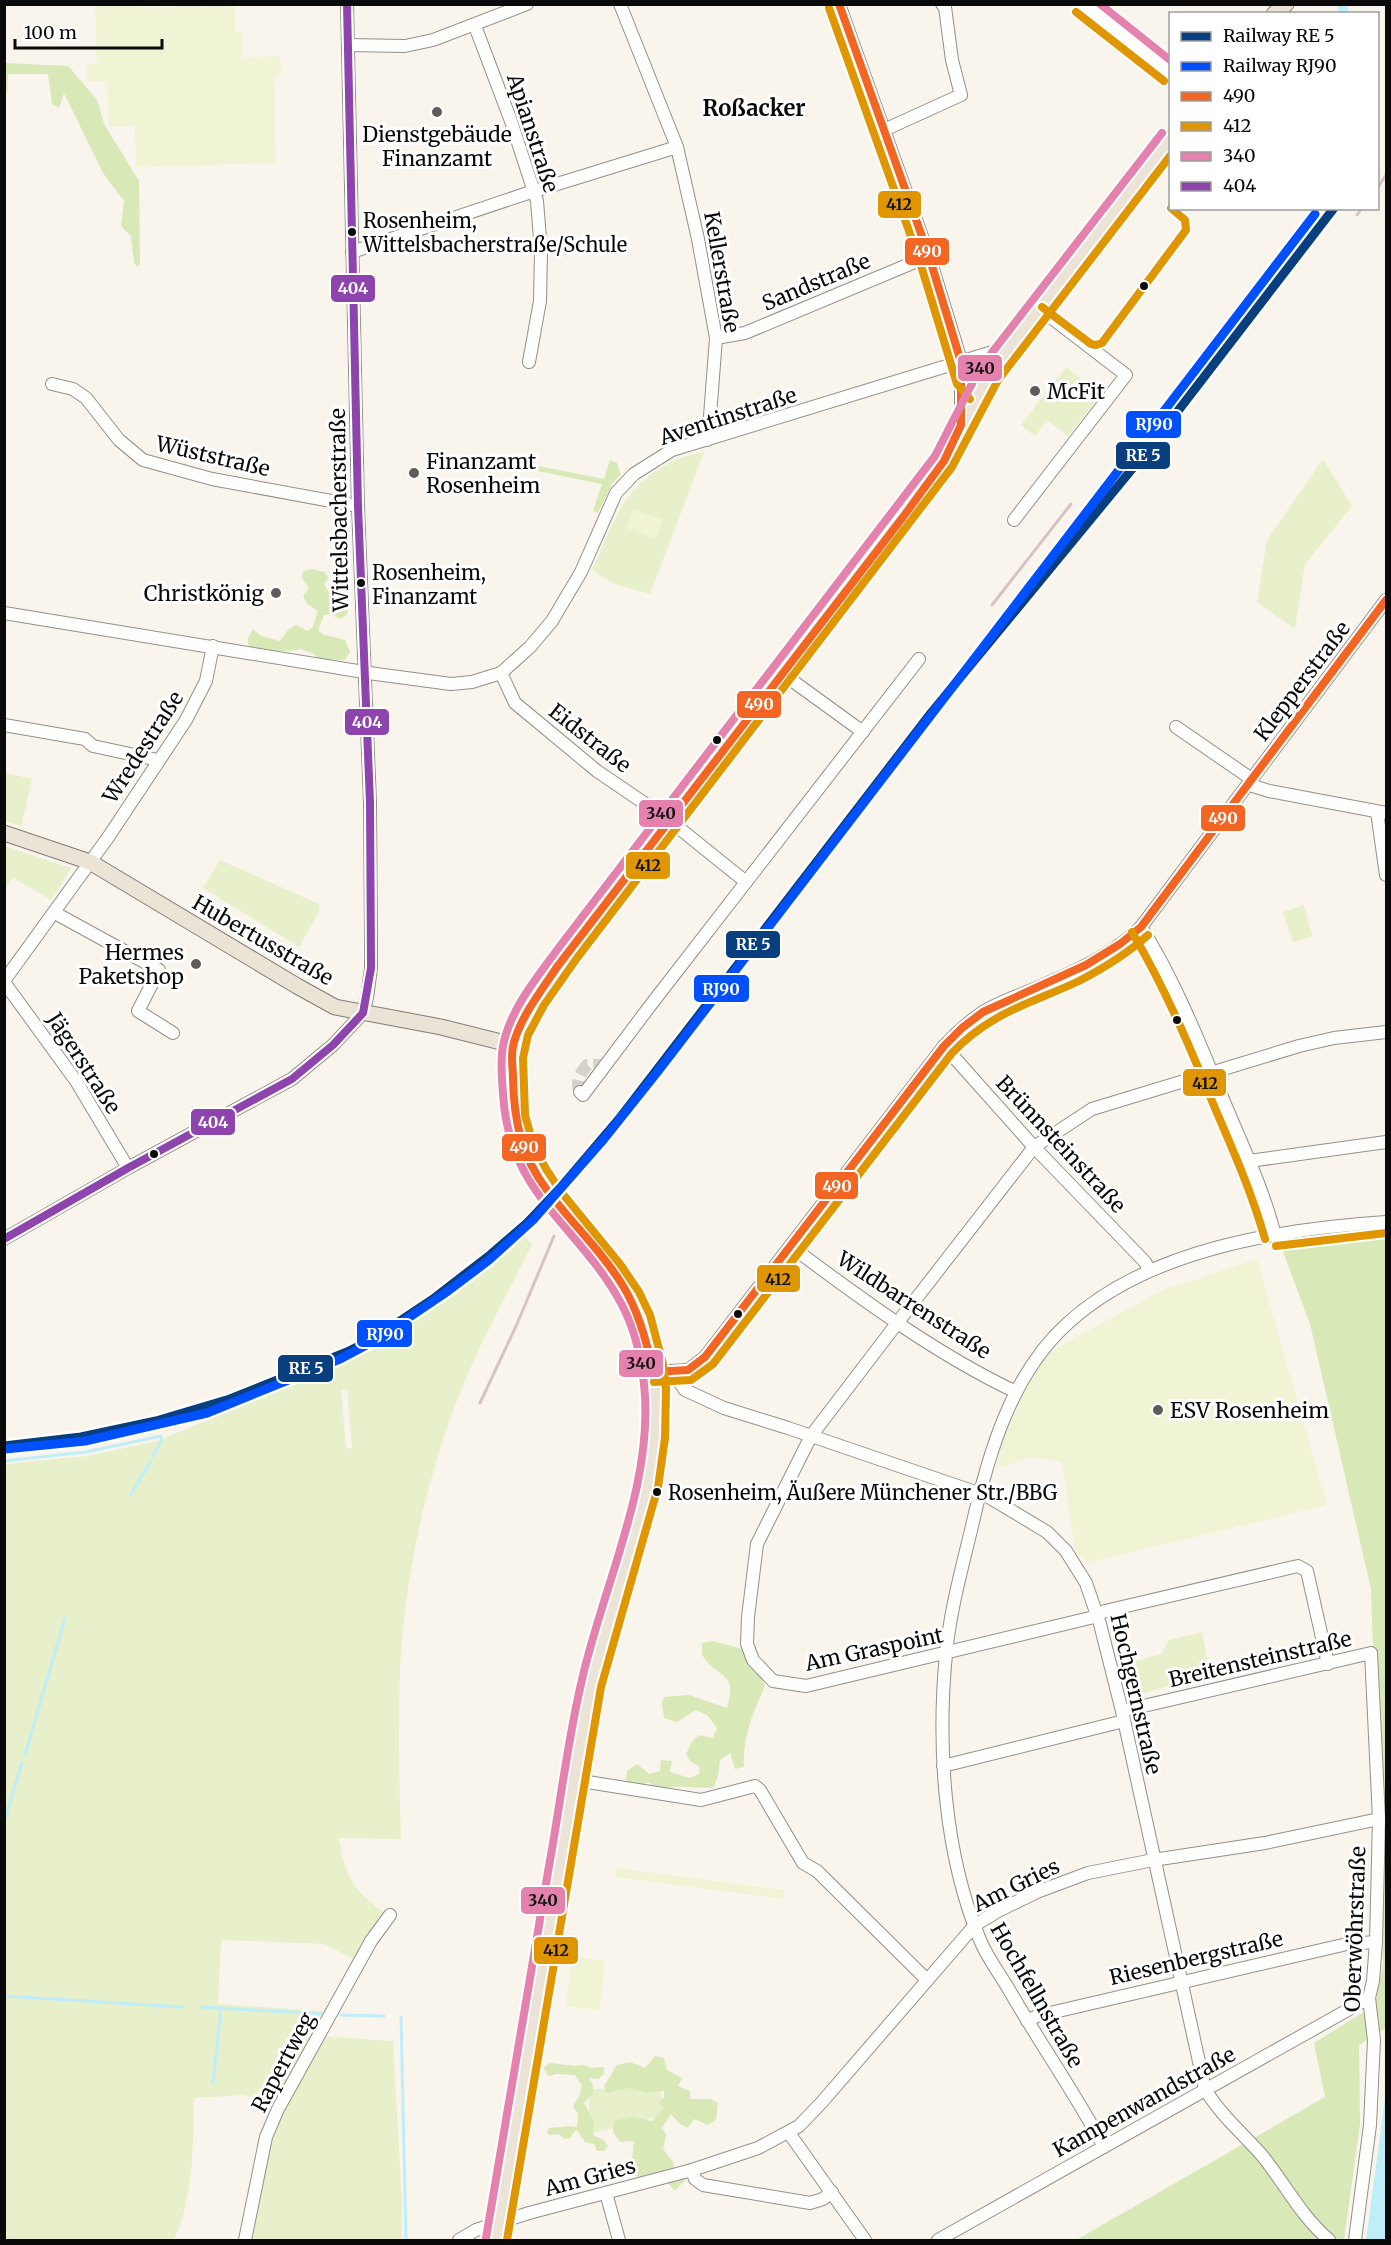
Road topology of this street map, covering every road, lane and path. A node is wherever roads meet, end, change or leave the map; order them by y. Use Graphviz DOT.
graph roads {
  1 [pos="347,4"];
  2 [pos="527,4"];
  3 [pos="620,4"];
  4 [pos="839,4"];
  5 [pos="1082,4"];
  6 [pos="945,5"];
  7 [pos="475,26"];
  8 [pos="348,45"];
  9 [pos="1169,72"];
  10 [pos="884,130"];
  11 [pos="1169,140"];
  12 [pos="676,147"];
  13 [pos="535,192"];
  14 [pos="352,252"];
  15 [pos="930,256"];
  16 [pos="1040,309"];
  17 [pos="716,338"];
  18 [pos="1012,346"];
  19 [pos="529,362"];
  20 [pos="961,362"];
  21 [pos="52,384"];
  22 [pos="978,392"];
  23 [pos="961,424"];
  24 [pos="706,440"];
  25 [pos="358,506"];
  26 [pos="1014,520"];
  27 [pos="1386,600"];
  28 [pos="4,613"];
  29 [pos="213,646"];
  30 [pos="919,659"];
  31 [pos="363,672"];
  32 [pos="501,673"];
  33 [pos="783,674"];
  34 [pos="4,725"];
  35 [pos="1176,727"];
  36 [pos="863,732"];
  37 [pos="158,760"];
  38 [pos="1251,783"];
  39 [pos="1382,812"];
  40 [pos="669,820"];
  41 [pos="4,833"];
  42 [pos="90,862"];
  43 [pos="1386,875"];
  44 [pos="746,882"];
  45 [pos="55,913"];
  46 [pos="1141,927"];
  47 [pos="4,981"];
  48 [pos="363,1013"];
  49 [pos="1386,1032"];
  50 [pos="173,1033"];
  51 [pos="513,1045"];
  52 [pos="944,1046"];
  53 [pos="1212,1072"];
  54 [pos="580,1092"];
  55 [pos="1386,1142"];
  56 [pos="1034,1147"];
  57 [pos="1249,1161"];
  58 [pos="128,1168"];
  59 [pos="1386,1222"];
  60 [pos="1275,1236"];
  61 [pos="4,1239"];
  62 [pos="792,1247"];
  63 [pos="1149,1270"];
  64 [pos="898,1322"];
  65 [pos="653,1372"];
  66 [pos="672,1372"];
  67 [pos="1016,1392"];
  68 [pos="811,1436"];
  69 [pos="980,1493"];
  70 [pos="1097,1615"];
  71 [pos="1371,1653"];
  72 [pos="946,1654"];
  73 [pos="1328,1664"];
  74 [pos="1123,1716"];
  75 [pos="943,1766"];
  76 [pos="575,1779"];
  77 [pos="1378,1818"];
  78 [pos="1154,1860"];
  79 [pos="390,1915"];
  80 [pos="975,1925"];
  81 [pos="1376,1942"];
  82 [pos="927,1980"];
  83 [pos="1182,1982"];
  84 [pos="1369,1998"];
  85 [pos="1027,2021"];
  86 [pos="1205,2089"];
  87 [pos="789,2133"];
  88 [pos="1104,2147"];
  89 [pos="692,2170"];
  90 [pos="832,2192"];
  91 [pos="606,2193"];
  92 [pos="499,2223"];
  93 [pos="463,2240"];
  94 [pos="245,2241"];
  95 [pos="496,2241"];
  96 [pos="619,2241"];
  97 [pos="865,2241"];
  98 [pos="938,2241"];
  99 [pos="1329,2241"];
  100 [pos="1355,2241"];
  1 -- 8 [label="street, Wittelsbacherstraße"];
  2 -- 7 [label="street"];
  3 -- 12 [label="street, Kellerstraße"];
  4 -- 10 [label="street"];
  5 -- 9 [label="street"];
  6 -- 10 [label="street"];
  7 -- 8 [label="street"];
  7 -- 13 [label="street, Apianstraße"];
  8 -- 14 [label="street, Wittelsbacherstraße"];
  10 -- 15 [label="street"];
  11 -- 16 [label="main road"];
  12 -- 13 [label="street"];
  12 -- 17 [label="street, Kellerstraße"];
  13 -- 14 [label="street"];
  13 -- 19 [label="street, Apianstraße"];
  14 -- 25 [label="street, Wittelsbacherstraße"];
  15 -- 17 [label="street, Sandstraße"];
  15 -- 20 [label="street"];
  16 -- 18 [label="main road"];
  16 -- 26 [label="street"];
  17 -- 24 [label="street, Kellerstraße"];
  18 -- 20 [label="street, Aventinstraße"];
  18 -- 22 [label="main road"];
  20 -- 22 [label="street"];
  20 -- 23 [label="street"];
  20 -- 24 [label="street, Aventinstraße"];
  21 -- 25 [label="street, Wüststraße"];
  22 -- 23 [label="main road"];
  23 -- 33 [label="main road"];
  24 -- 32 [label="street, Aventinstraße"];
  25 -- 31 [label="street, Wittelsbacherstraße"];
  27 -- 38 [label="street, Klepperstraße"];
  28 -- 29 [label="street, Aventinstraße"];
  29 -- 31 [label="street, Aventinstraße"];
  29 -- 37 [label="street, Wredestraße"];
  30 -- 36 [label="street"];
  31 -- 32 [label="street, Aventinstraße"];
  31 -- 48 [label="street, Wittelsbacherstraße"];
  32 -- 40 [label="street, Eidstraße"];
  33 -- 36 [label="street"];
  33 -- 40 [label="main road"];
  34 -- 37 [label="street"];
  35 -- 38 [label="street"];
  36 -- 44 [label="street"];
  37 -- 42 [label="street, Wredestraße"];
  38 -- 39 [label="street"];
  38 -- 46 [label="street, Klepperstraße"];
  39 -- 43 [label="street"];
  40 -- 44 [label="street, Eidstraße"];
  40 -- 51 [label="main road"];
  41 -- 42 [label="main road, Hubertusstraße"];
  42 -- 45 [label="street, Wredestraße"];
  42 -- 48 [label="main road, Hubertusstraße"];
  44 -- 54 [label="street"];
  45 -- 47 [label="street, Wredestraße"];
  45 -- 50 [label="street"];
  46 -- 52 [label="street, Klepperstraße"];
  46 -- 53 [label="street"];
  47 -- 58 [label="street, Jägerstraße"];
  48 -- 51 [label="main road, Hubertusstraße"];
  48 -- 58 [label="street"];
  49 -- 53 [label="street, Am Graspoint"];
  51 -- 65 [label="main road"];
  52 -- 56 [label="street, Brünnsteinstraße"];
  52 -- 62 [label="street, Klepperstraße"];
  53 -- 56 [label="street, Am Graspoint"];
  53 -- 57 [label="street"];
  55 -- 57 [label="street"];
  56 -- 63 [label="street, Brünnsteinstraße"];
  56 -- 64 [label="street, Am Graspoint"];
  57 -- 60 [label="street"];
  58 -- 61 [label="street"];
  59 -- 60 [label="street, Hochfellnstraße"];
  60 -- 63 [label="street, Hochfellnstraße"];
  62 -- 64 [label="street, Wildbarrenstraße"];
  62 -- 66 [label="street, Klepperstraße"];
  63 -- 67 [label="street, Hochfellnstraße"];
  64 -- 67 [label="street, Wildbarrenstraße"];
  64 -- 68 [label="street, Am Graspoint"];
  65 -- 66 [label="street"];
  65 -- 76 [label="main road"];
  66 -- 68 [label="street, Hochgernstraße"];
  67 -- 69 [label="street, Hochfellnstraße"];
  68 -- 69 [label="street, Hochgernstraße"];
  68 -- 72 [label="street, Am Graspoint"];
  69 -- 70 [label="street, Hochgernstraße"];
  69 -- 72 [label="street, Hochfellnstraße"];
  70 -- 72 [label="street, Am Graspoint"];
  70 -- 73 [label="street, Am Graspoint"];
  70 -- 74 [label="street, Hochgernstraße"];
  71 -- 73 [label="street, Breitensteinstraße"];
  71 -- 77 [label="street, Oberwöhrstraße"];
  72 -- 75 [label="street, Hochfellnstraße"];
  73 -- 74 [label="street, Breitensteinstraße"];
  74 -- 75 [label="street, Breitensteinstraße"];
  74 -- 78 [label="street, Hochgernstraße"];
  75 -- 80 [label="street, Hochfellnstraße"];
  76 -- 82 [label="street"];
  76 -- 92 [label="main road"];
  77 -- 78 [label="street, Am Gries"];
  77 -- 81 [label="street, Oberwöhrstraße"];
  78 -- 80 [label="street, Am Gries"];
  78 -- 83 [label="street, Hochgernstraße"];
  79 -- 94 [label="street, Rapertweg"];
  80 -- 82 [label="street, Am Gries"];
  80 -- 85 [label="street, Hochfellnstraße"];
  81 -- 83 [label="street, Riesenbergstraße"];
  81 -- 84 [label="street, Oberwöhrstraße"];
  82 -- 87 [label="street, Am Gries"];
  83 -- 85 [label="street, Riesenbergstraße"];
  83 -- 86 [label="street, Hochgernstraße"];
  84 -- 86 [label="street, Kampenwandstraße"];
  84 -- 100 [label="street, Oberwöhrstraße"];
  85 -- 88 [label="street, Hochfellnstraße"];
  86 -- 88 [label="street, Kampenwandstraße"];
  86 -- 99 [label="street, Hochgernstraße"];
  87 -- 89 [label="street, Am Gries"];
  87 -- 90 [label="street"];
  88 -- 98 [label="street, Kampenwandstraße"];
  89 -- 90 [label="street"];
  89 -- 91 [label="street, Am Gries"];
  90 -- 97 [label="street"];
  91 -- 92 [label="street, Am Gries"];
  91 -- 96 [label="street"];
  92 -- 93 [label="street, Am Gries"];
  92 -- 95 [label="main road"];
}
